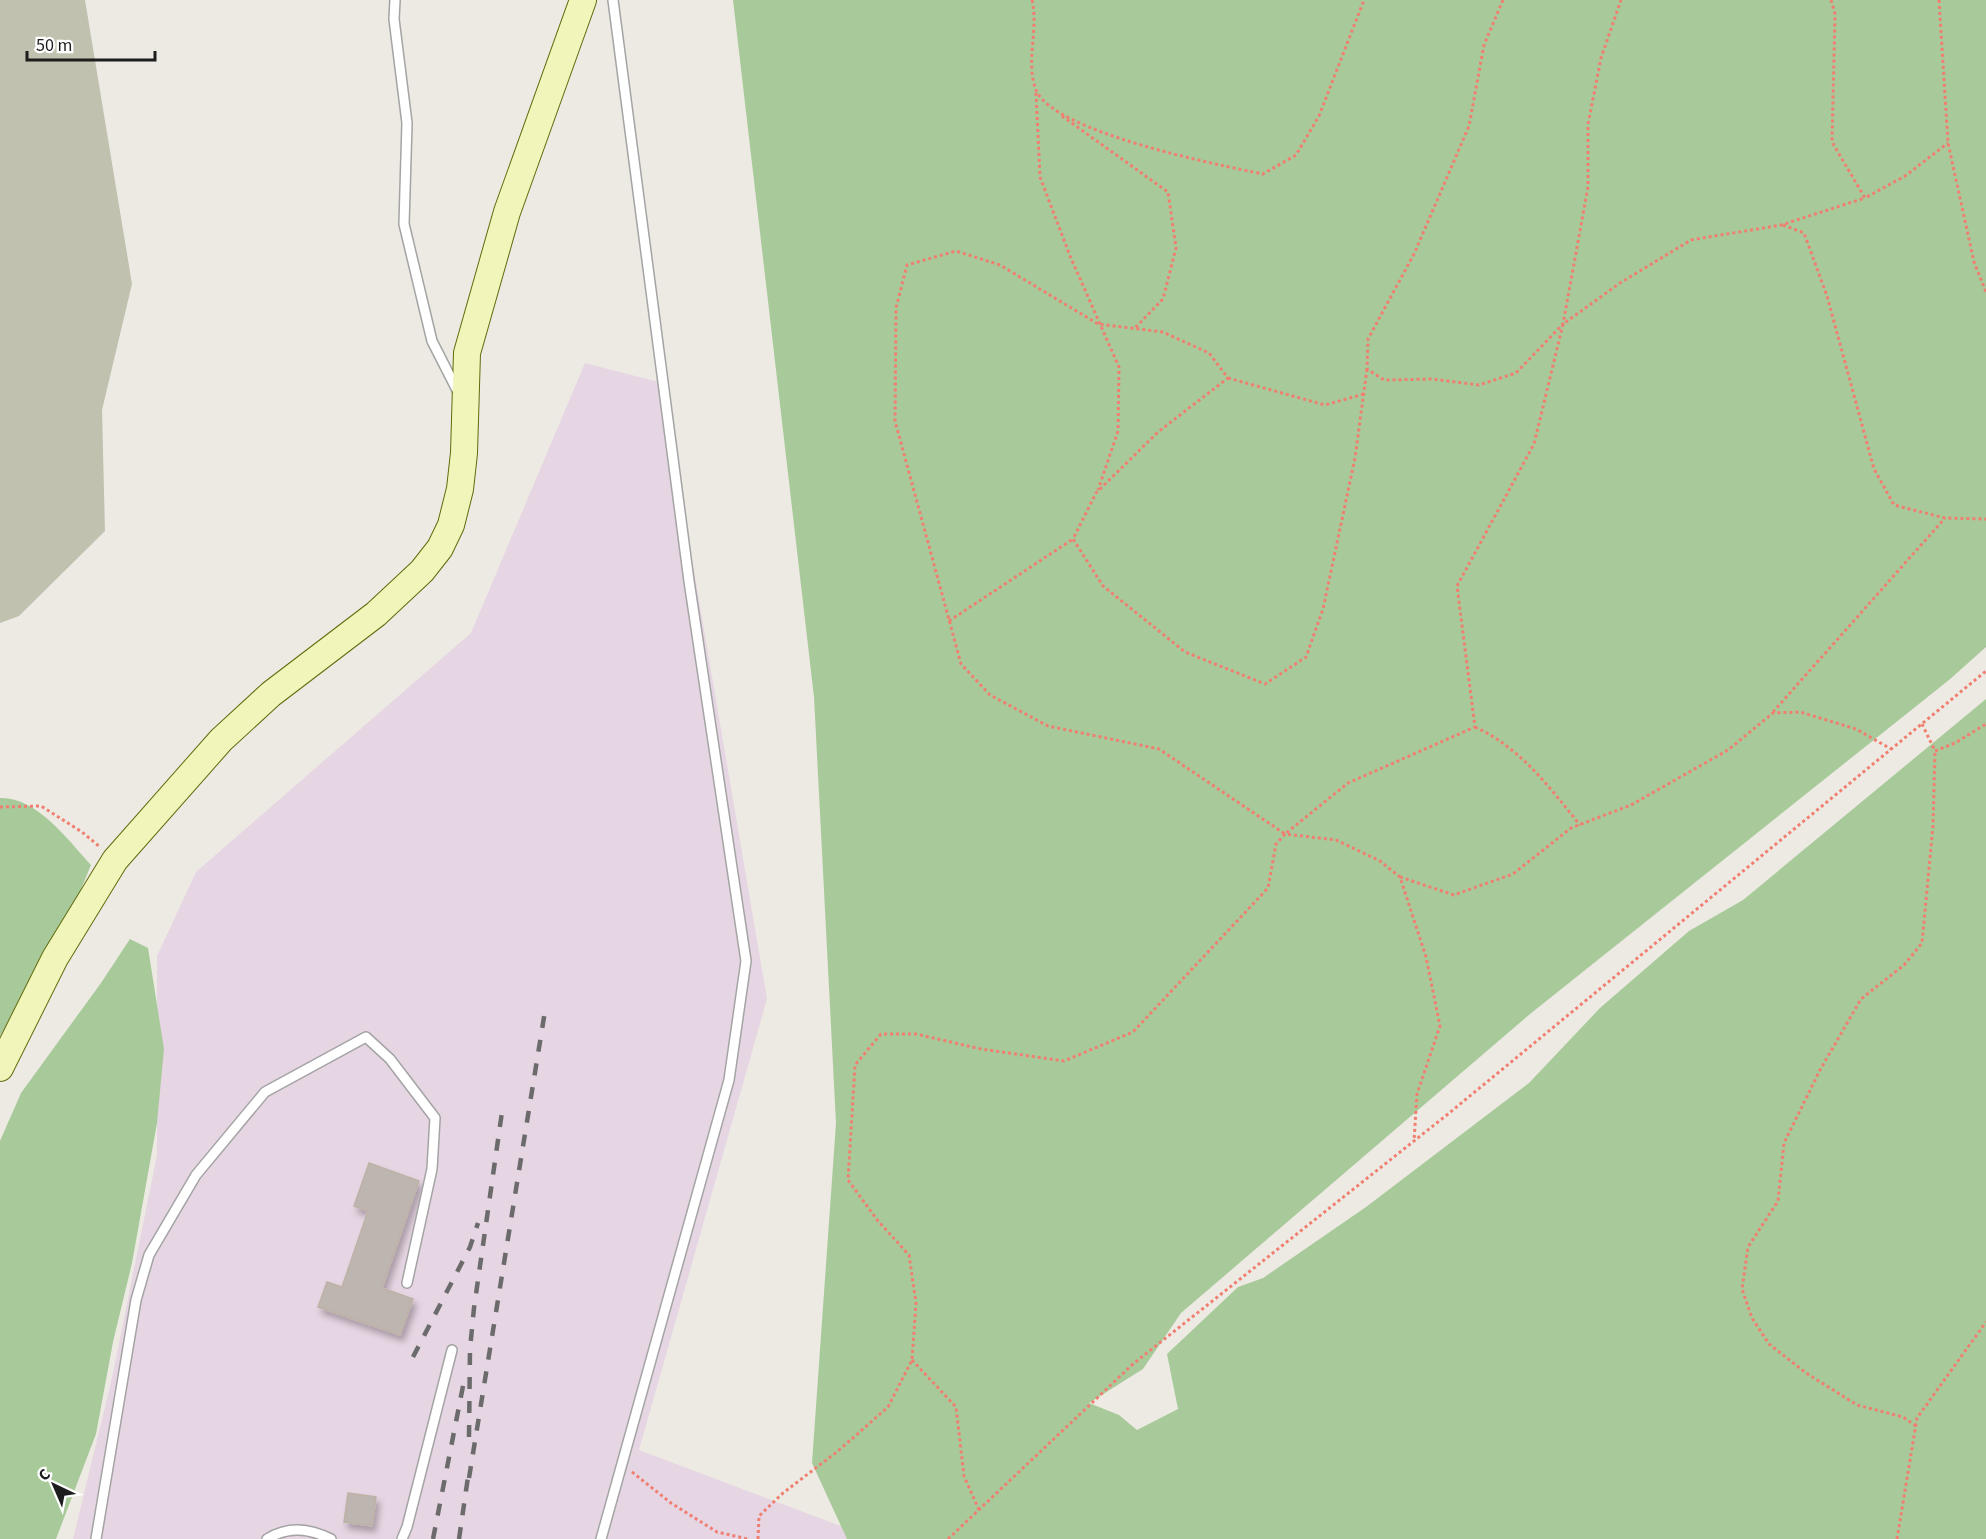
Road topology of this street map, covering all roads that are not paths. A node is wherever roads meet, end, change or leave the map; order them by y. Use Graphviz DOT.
graph roads {
  1 [pos="394,0"];
  2 [pos="582,0"];
  3 [pos="613,0"];
  4 [pos="464,405"];
  5 [pos="0,1068"];
  6 [pos="407,1283"];
  7 [pos="452,1350"];
  8 [pos="96,1539"];
  9 [pos="267,1539"];
  10 [pos="331,1539"];
  11 [pos="402,1539"];
  12 [pos="601,1539"];
  1 -- 4 [label="lane"];
  2 -- 4 [label="street"];
  3 -- 12 [label="lane"];
  4 -- 5 [label="street"];
  6 -- 8 [label="lane"];
  7 -- 11 [label="lane"];
  9 -- 10 [label="lane"];
}
